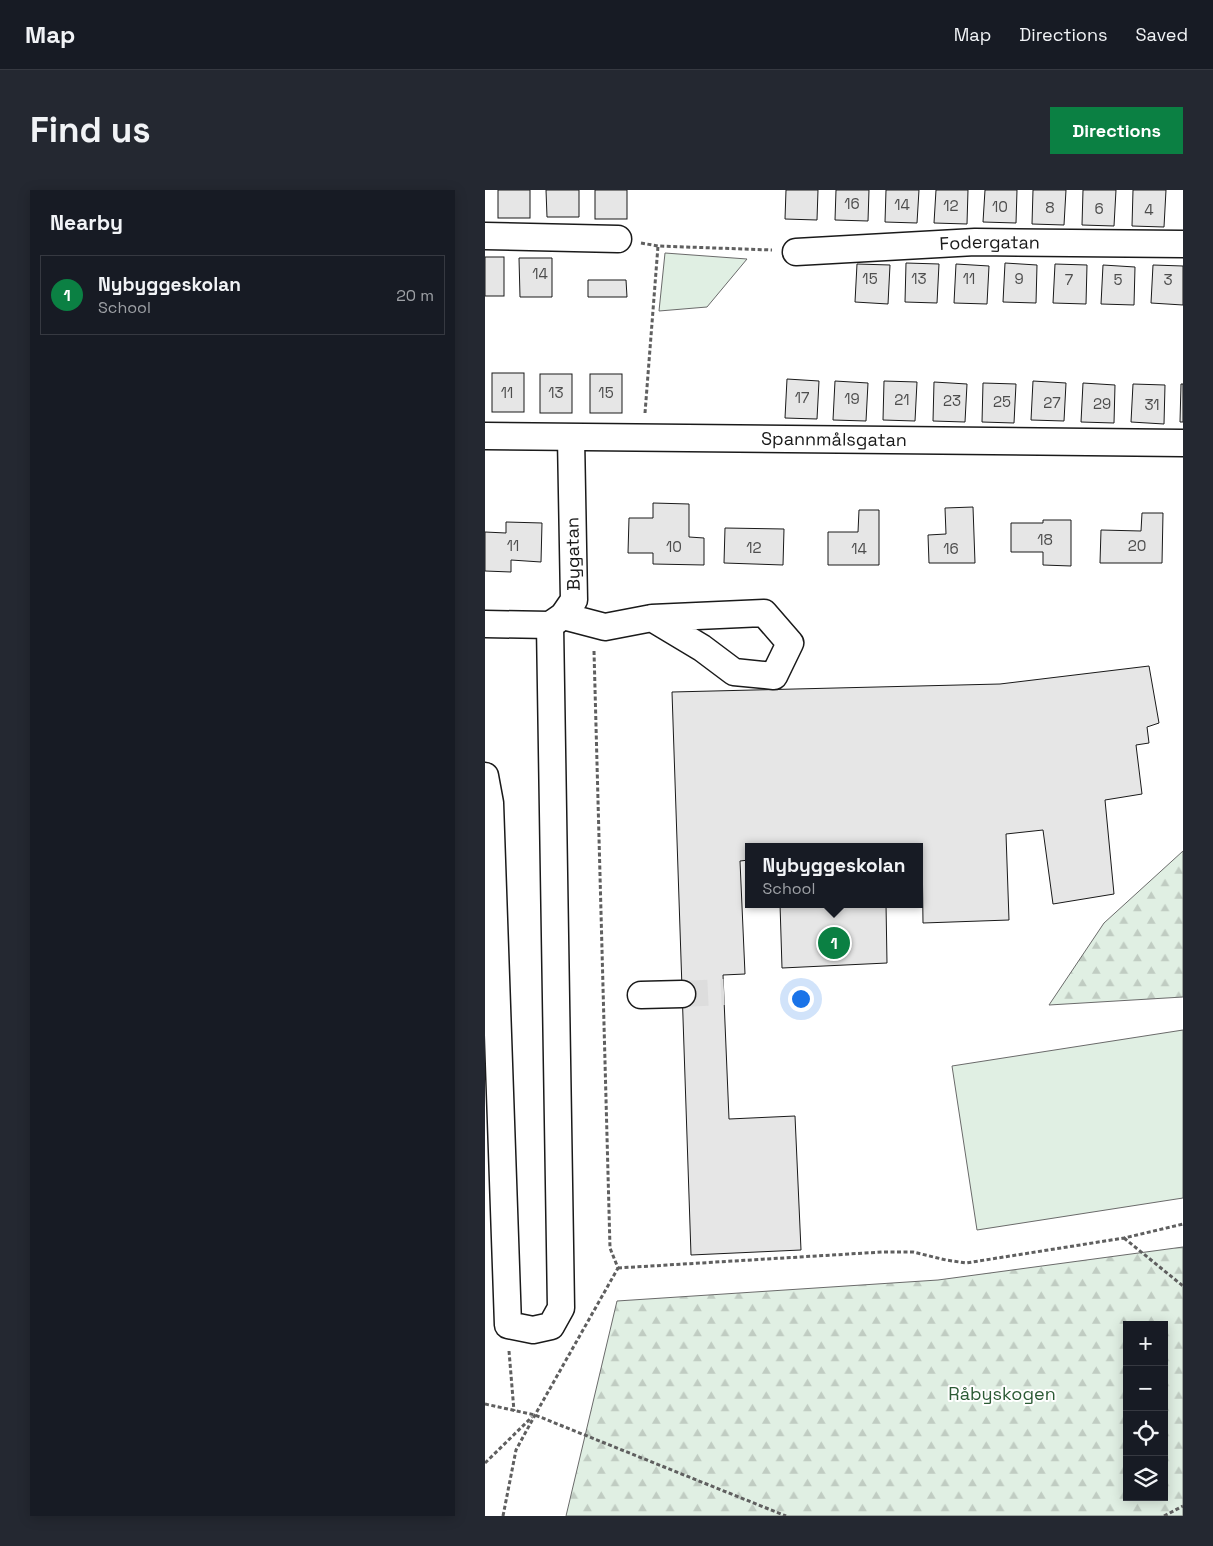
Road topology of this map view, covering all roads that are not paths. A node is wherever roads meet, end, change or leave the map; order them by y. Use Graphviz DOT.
graph roads {
  1 [pos="485,236"];
  2 [pos="618,239"];
  3 [pos="1183,244"];
  4 [pos="796,252"];
  5 [pos="485,436"];
  6 [pos="571,438"];
  7 [pos="1183,443"];
  8 [pos="652,618"];
  9 [pos="556,620"];
  10 [pos="485,624"];
  11 [pos="486,785"];
  12 [pos="683,994"];
  13 [pos="641,996"];
  1 -- 2 [label="street"];
  3 -- 4 [label="street, Fodergatan"];
  5 -- 6 [label="street, Spannmålsgatan"];
  6 -- 7 [label="street, Spannmålsgatan"];
  6 -- 9 [label="street, Bygatan"];
  8 -- 9 [label="street"];
  9 -- 10 [label="street"];
  9 -- 11 [label="street"];
  12 -- 13 [label="street"];
}
